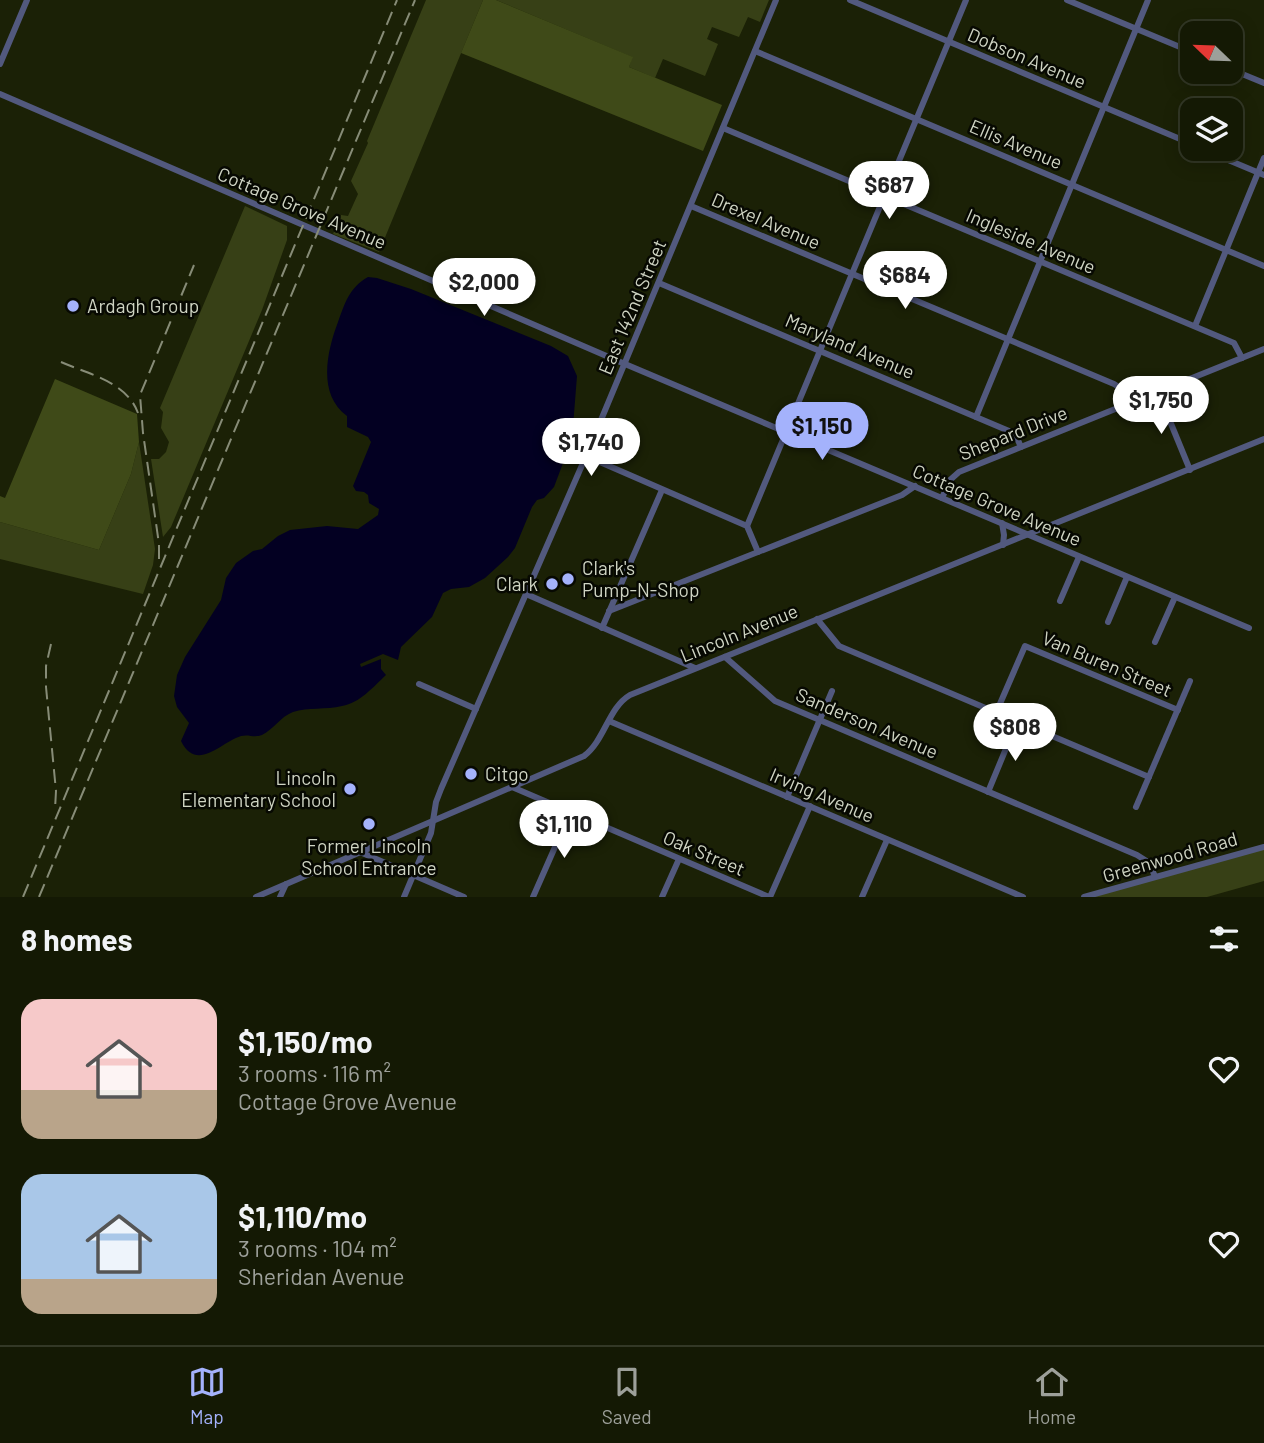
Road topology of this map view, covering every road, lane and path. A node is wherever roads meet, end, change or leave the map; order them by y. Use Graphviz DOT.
graph roads {
  1 [pos="27,0"];
  2 [pos="776,0"];
  3 [pos="850,0"];
  4 [pos="966,0"];
  5 [pos="1067,0"];
  6 [pos="1148,0"];
  7 [pos="1136,29"];
  8 [pos="949,42"];
  9 [pos="1180,47"];
  10 [pos="755,51"];
  11 [pos="0,64"];
  12 [pos="1243,74"];
  13 [pos="1264,83"];
  14 [pos="0,94"];
  15 [pos="1104,107"];
  16 [pos="917,119"];
  17 [pos="723,128"];
  18 [pos="1180,140"];
  19 [pos="1264,158"];
  20 [pos="1230,161"];
  21 [pos="1261,174"];
  22 [pos="1072,185"];
  23 [pos="885,196"];
  24 [pos="691,206"];
  25 [pos="1226,250"];
  26 [pos="1040,261"];
  27 [pos="1264,266"];
  28 [pos="853,274"];
  29 [pos="659,283"];
  30 [pos="1195,327"];
  31 [pos="1008,340"];
  32 [pos="1264,349"];
  33 [pos="821,352"];
  34 [pos="1242,358"];
  35 [pos="625,364"];
  36 [pos="1158,392"];
  37 [pos="1132,402"];
  38 [pos="976,417"];
  39 [pos="788,432"];
  40 [pos="1264,439"];
  41 [pos="1021,447"];
  42 [pos="586,456"];
  43 [pos="1190,470"];
  44 [pos="915,486"];
  45 [pos="662,490"];
  46 [pos="942,498"];
  47 [pos="1002,523"];
  48 [pos="747,526"];
  49 [pos="1029,534"];
  50 [pos="1003,545"];
  51 [pos="758,552"];
  52 [pos="1079,557"];
  53 [pos="1127,577"];
  54 [pos="526,594"];
  55 [pos="1175,597"];
  56 [pos="1060,601"];
  57 [pos="609,611"];
  58 [pos="817,619"];
  59 [pos="1108,622"];
  60 [pos="602,628"];
  61 [pos="1249,628"];
  62 [pos="1155,642"];
  63 [pos="725,657"];
  64 [pos="695,668"];
  65 [pos="1190,681"];
  66 [pos="419,684"];
  67 [pos="832,691"];
  68 [pos="476,709"];
  69 [pos="1178,710"];
  70 [pos="996,713"];
  71 [pos="609,721"];
  72 [pos="819,721"];
  73 [pos="1017,722"];
  74 [pos="1149,777"];
  75 [pos="512,787"];
  76 [pos="988,792"];
  77 [pos="787,797"];
  78 [pos="810,806"];
  79 [pos="1136,807"];
  80 [pos="570,813"];
  81 [pos="433,821"];
  82 [pos="887,840"];
  83 [pos="1264,847"];
  84 [pos="360,852"];
  85 [pos="679,859"];
  86 [pos="413,875"];
  87 [pos="1155,876"];
  88 [pos="286,884"];
  89 [pos="256,897"];
  90 [pos="280,897"];
  91 [pos="404,897"];
  92 [pos="464,897"];
  93 [pos="533,897"];
  94 [pos="662,897"];
  95 [pos="769,897"];
  96 [pos="862,897"];
  97 [pos="1023,897"];
  98 [pos="1083,897"];
  1 -- 11 [label="street"];
  2 -- 10 [label="street, East 142nd Street"];
  3 -- 8 [label="street, Dobson Avenue"];
  4 -- 8 [label="street"];
  5 -- 7 [label="street"];
  6 -- 7 [label="street"];
  7 -- 9 [label="street"];
  7 -- 15 [label="street"];
  8 -- 15 [label="street, Dobson Avenue"];
  8 -- 16 [label="street"];
  10 -- 16 [label="street, Ellis Avenue"];
  10 -- 17 [label="street, East 142nd Street"];
  12 -- 13 [label="street"];
  14 -- 35 [label="street, Cottage Grove Avenue"];
  15 -- 18 [label="street, Dobson Avenue"];
  15 -- 22 [label="street"];
  16 -- 22 [label="street, Ellis Avenue"];
  16 -- 23 [label="street"];
  17 -- 23 [label="street, Ingleside Avenue"];
  17 -- 24 [label="street, East 142nd Street"];
  19 -- 21 [label="street"];
  20 -- 21 [label="street"];
  21 -- 25 [label="street"];
  22 -- 25 [label="street, Ellis Avenue"];
  22 -- 26 [label="street"];
  23 -- 26 [label="street, Ingleside Avenue"];
  23 -- 28 [label="street"];
  24 -- 28 [label="street, Drexel Avenue"];
  24 -- 29 [label="street, East 142nd Street"];
  25 -- 27 [label="street, Ellis Avenue"];
  25 -- 30 [label="street"];
  26 -- 30 [label="street, Ingleside Avenue"];
  26 -- 31 [label="street"];
  28 -- 31 [label="street, Drexel Avenue"];
  28 -- 33 [label="street"];
  29 -- 33 [label="street, Maryland Avenue"];
  29 -- 35 [label="street, East 142nd Street"];
  30 -- 34 [label="street, Ingleside Avenue"];
  31 -- 37 [label="street, Drexel Avenue"];
  31 -- 38 [label="street"];
  32 -- 34 [label="street, Shepard Drive"];
  33 -- 38 [label="street, Maryland Avenue"];
  33 -- 39 [label="street"];
  34 -- 36 [label="street, Shepard Drive"];
  35 -- 39 [label="street, Cottage Grove Avenue"];
  35 -- 42 [label="street, East 142nd Street"];
  36 -- 37 [label="street, Shepard Drive"];
  36 -- 43 [label="street"];
  37 -- 41 [label="street, Shepard Drive"];
  38 -- 41 [label="street, Maryland Avenue"];
  39 -- 44 [label="street, Cottage Grove Avenue"];
  39 -- 48 [label="street"];
  40 -- 43 [label="street, Lincoln Avenue"];
  41 -- 46 [label="street, Shepard Drive"];
  42 -- 45 [label="street"];
  42 -- 54 [label="street, East 142nd Street"];
  43 -- 49 [label="street, Lincoln Avenue"];
  44 -- 46 [label="street, Cottage Grove Avenue"];
  44 -- 51 [label="street"];
  45 -- 48 [label="street"];
  45 -- 57 [label="street"];
  46 -- 47 [label="street, Cottage Grove Avenue"];
  47 -- 49 [label="street, Cottage Grove Avenue"];
  47 -- 50 [label="street"];
  48 -- 51 [label="street"];
  49 -- 50 [label="street, Lincoln Avenue"];
  49 -- 52 [label="street, Cottage Grove Avenue"];
  50 -- 58 [label="street, Lincoln Avenue"];
  51 -- 57 [label="street"];
  52 -- 53 [label="street, Cottage Grove Avenue"];
  52 -- 56 [label="street"];
  53 -- 55 [label="street, Cottage Grove Avenue"];
  53 -- 59 [label="street"];
  54 -- 60 [label="street"];
  54 -- 68 [label="street, East 142nd Street"];
  55 -- 61 [label="street, Cottage Grove Avenue"];
  55 -- 62 [label="street"];
  57 -- 60 [label="street"];
  58 -- 63 [label="street, Lincoln Avenue"];
  58 -- 70 [label="street"];
  60 -- 64 [label="street"];
  63 -- 64 [label="street, Lincoln Avenue"];
  63 -- 72 [label="street, Sanderson Avenue"];
  64 -- 71 [label="street, Lincoln Avenue"];
  65 -- 69 [label="street"];
  66 -- 68 [label="street"];
  67 -- 72 [label="street"];
  68 -- 81 [label="street, East 142nd Street"];
  69 -- 70 [label="street, Van Buren Street"];
  69 -- 74 [label="street"];
  70 -- 73 [label="street"];
  71 -- 75 [label="street, Lincoln Avenue"];
  71 -- 77 [label="street, Irving Avenue"];
  72 -- 76 [label="street, Sanderson Avenue"];
  72 -- 77 [label="street"];
  73 -- 74 [label="street"];
  73 -- 76 [label="street"];
  74 -- 79 [label="street"];
  75 -- 80 [label="street, Oak Street"];
  75 -- 81 [label="street, Lincoln Avenue"];
  76 -- 87 [label="street, Sanderson Avenue"];
  77 -- 78 [label="street, Irving Avenue"];
  78 -- 82 [label="street, Irving Avenue"];
  78 -- 95 [label="street"];
  80 -- 85 [label="street, Oak Street"];
  80 -- 93 [label="street"];
  81 -- 84 [label="street, Lincoln Avenue"];
  81 -- 86 [label="street, East 142nd Street"];
  82 -- 96 [label="street"];
  82 -- 97 [label="street, Irving Avenue"];
  83 -- 87 [label="street, Greenwood Road"];
  84 -- 86 [label="street"];
  84 -- 88 [label="street, Lincoln Avenue"];
  85 -- 94 [label="street"];
  85 -- 95 [label="street, Oak Street"];
  86 -- 91 [label="street, East 142nd Street"];
  86 -- 92 [label="street"];
  87 -- 98 [label="street, Greenwood Road"];
  88 -- 89 [label="street, Lincoln Avenue"];
  88 -- 90 [label="street"];
}
